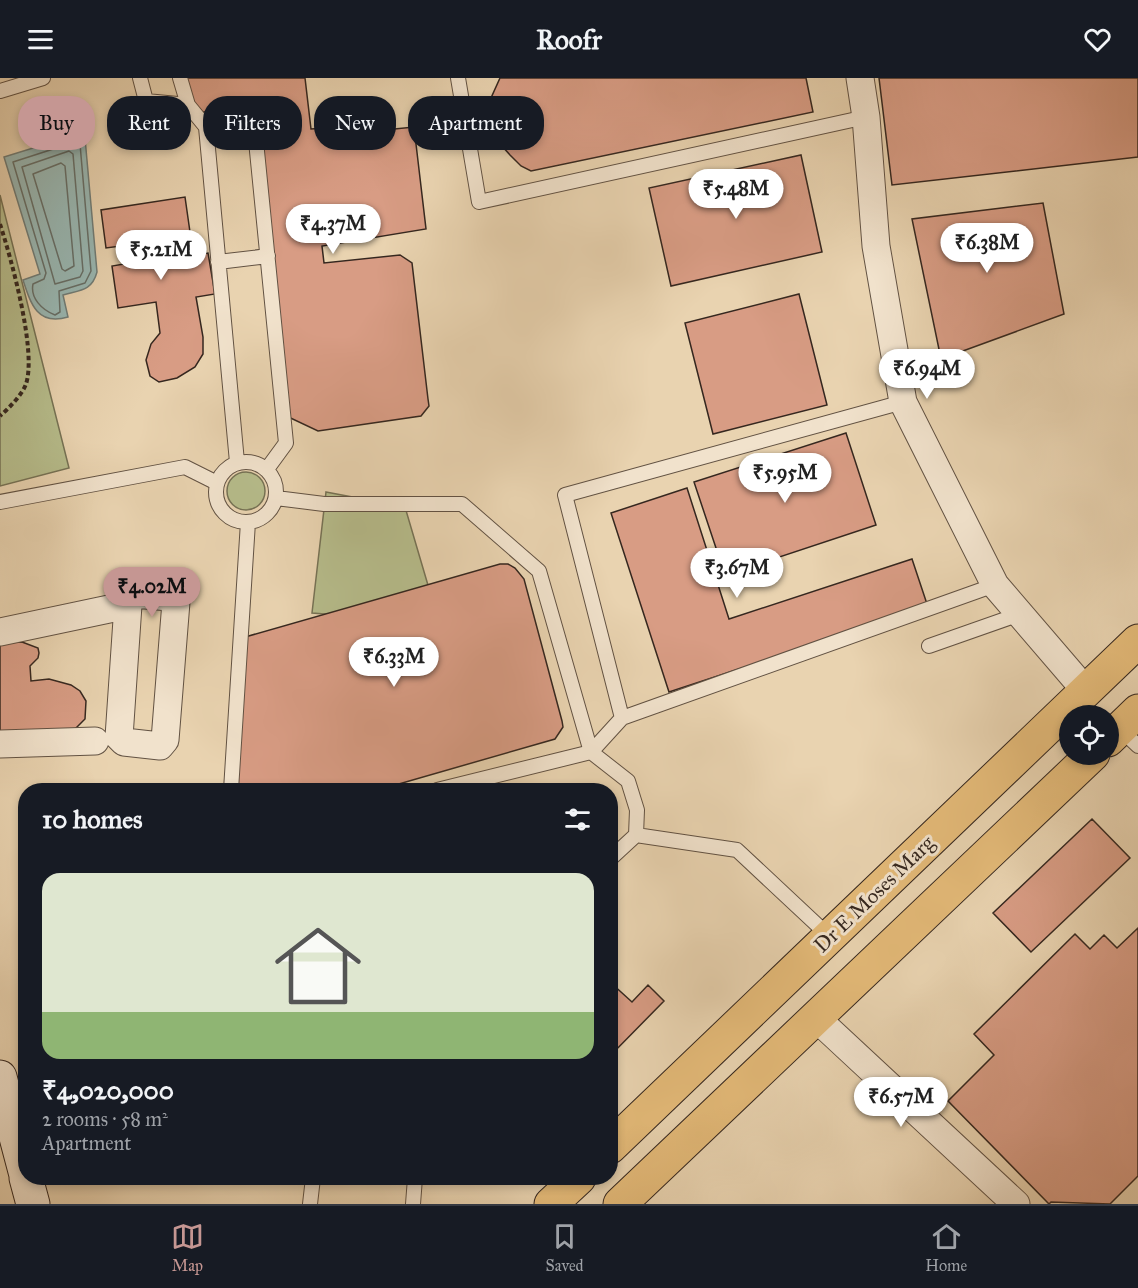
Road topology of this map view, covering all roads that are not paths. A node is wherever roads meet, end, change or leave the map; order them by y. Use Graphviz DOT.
graph roads {
  1 [pos="43,78"];
  2 [pos="140,78"];
  3 [pos="180,78"];
  4 [pos="458,78"];
  5 [pos="860,78"];
  6 [pos="0,91"];
  7 [pos="145,96"];
  8 [pos="185,96"];
  9 [pos="191,109"];
  10 [pos="866,117"];
  11 [pos="203,123"];
  12 [pos="208,150"];
  13 [pos="257,150"];
  14 [pos="268,256"];
  15 [pos="218,262"];
  16 [pos="903,402"];
  17 [pos="237,462"];
  18 [pos="267,469"];
  19 [pos="217,483"];
  20 [pos="276,498"];
  21 [pos="0,502"];
  22 [pos="248,522"];
  23 [pos="995,585"];
  24 [pos="128,605"];
  25 [pos="1020,614"];
  26 [pos="0,632"];
  27 [pos="1138,641"];
  28 [pos="929,646"];
  29 [pos="1086,691"];
  30 [pos="622,718"];
  31 [pos="95,741"];
  32 [pos="0,744"];
  33 [pos="591,752"];
  34 [pos="1081,765"];
  35 [pos="231,783"];
  36 [pos="465,783"];
  37 [pos="636,835"];
  38 [pos="618,851"];
  39 [pos="830,937"];
  40 [pos="816,1018"];
  41 [pos="0,1077"];
  42 [pos="618,1139"];
  43 [pos="18,1146"];
  44 [pos="28,1185"];
  45 [pos="312,1185"];
  46 [pos="414,1185"];
  47 [pos="571,1185"];
  48 [pos="33,1204"];
  49 [pos="309,1204"];
  50 [pos="413,1204"];
  51 [pos="551,1204"];
  52 [pos="620,1204"];
  53 [pos="1016,1204"];
  1 -- 6 [label="lane"];
  2 -- 7 [label="lane"];
  3 -- 8 [label="lane"];
  4 -- 10 [label="lane"];
  5 -- 10 [label="street"];
  9 -- 11 [label="lane"];
  10 -- 16 [label="street"];
  12 -- 15 [label="lane"];
  13 -- 14 [label="lane"];
  14 -- 15 [label="lane"];
  14 -- 18 [label="lane"];
  15 -- 17 [label="lane"];
  16 -- 23 [label="street"];
  16 -- 30 [label="lane"];
  17 -- 18 [label="lane"];
  17 -- 19 [label="lane"];
  18 -- 20 [label="lane"];
  19 -- 21 [label="lane"];
  19 -- 22 [label="lane"];
  20 -- 22 [label="lane"];
  20 -- 33 [label="lane"];
  22 -- 35 [label="lane"];
  23 -- 25 [label="street"];
  23 -- 30 [label="lane"];
  24 -- 24 [label="street"];
  24 -- 26 [label="street"];
  25 -- 28 [label="lane"];
  25 -- 29 [label="street"];
  27 -- 29 [label="main road, Dr E Moses Marg"];
  29 -- 39 [label="main road, Dr E Moses Marg"];
  30 -- 33 [label="lane"];
  31 -- 32 [label="street"];
  33 -- 36 [label="lane"];
  33 -- 37 [label="lane"];
  34 -- 40 [label="main road"];
  37 -- 38 [label="lane"];
  37 -- 39 [label="lane"];
  39 -- 42 [label="main road, Dr E Moses Marg"];
  40 -- 52 [label="main road"];
  40 -- 53 [label="street"];
  41 -- 43 [label="main road"];
  44 -- 48 [label="main road"];
  45 -- 49 [label="lane"];
  46 -- 50 [label="lane"];
  47 -- 51 [label="main road"];
}
